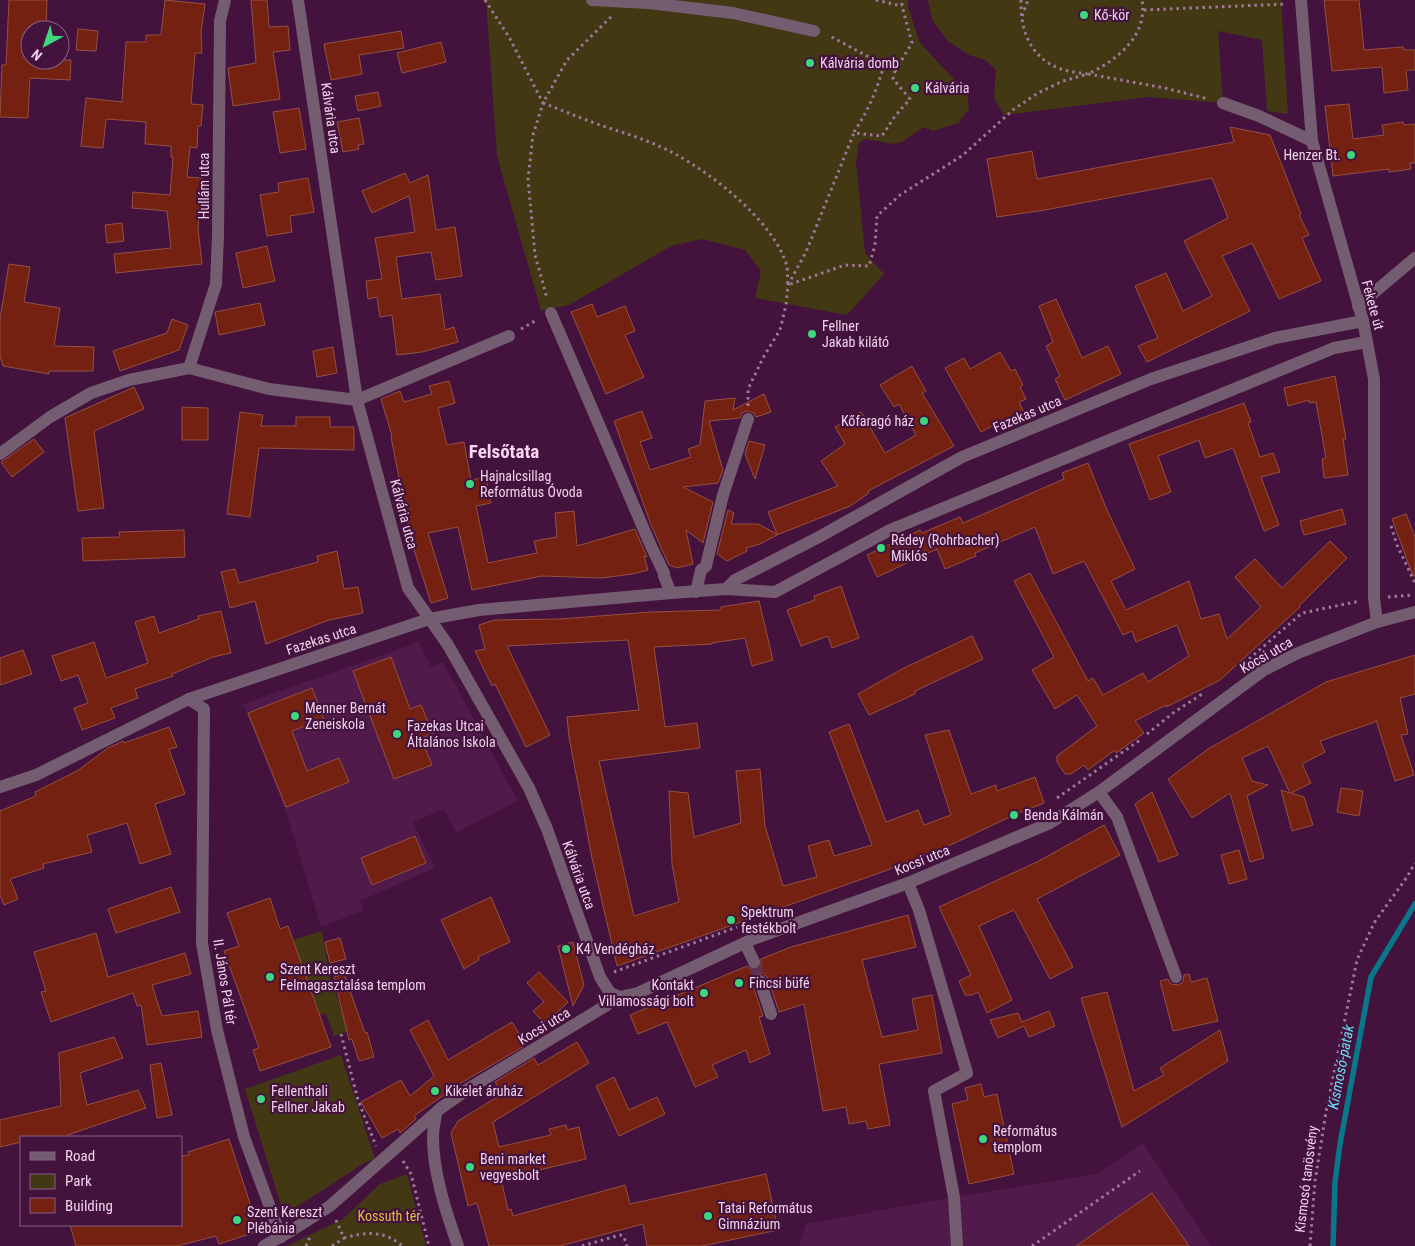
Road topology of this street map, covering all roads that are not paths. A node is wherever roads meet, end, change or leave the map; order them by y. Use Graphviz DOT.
graph roads {
  1 [pos="225,0"];
  2 [pos="298,0"];
  3 [pos="592,0"];
  4 [pos="1301,2"];
  5 [pos="814,31"];
  6 [pos="1223,103"];
  7 [pos="1312,141"];
  8 [pos="1415,258"];
  9 [pos="1358,306"];
  10 [pos="551,313"];
  11 [pos="1362,321"];
  12 [pos="509,336"];
  13 [pos="1367,342"];
  14 [pos="189,368"];
  15 [pos="357,400"];
  16 [pos="748,419"];
  17 [pos="0,454"];
  18 [pos="726,589"];
  19 [pos="696,592"];
  20 [pos="671,593"];
  21 [pos="1415,612"];
  22 [pos="429,619"];
  23 [pos="1377,622"];
  24 [pos="189,699"];
  25 [pos="0,787"];
  26 [pos="1099,792"];
  27 [pos="908,883"];
  28 [pos="745,943"];
  29 [pos="754,962"];
  30 [pos="1176,977"];
  31 [pos="760,981"];
  32 [pos="610,993"];
  33 [pos="771,1014"];
  34 [pos="436,1114"];
  35 [pos="281,1237"];
  36 [pos="264,1246"];
  37 [pos="458,1246"];
  38 [pos="957,1246"];
  1 -- 14 [label="street, Hullám utca"];
  2 -- 15 [label="street, Kálvária utca"];
  3 -- 5 [label="street"];
  4 -- 7 [label="street, Fekete út"];
  6 -- 7 [label="street"];
  7 -- 9 [label="street, Fekete út"];
  8 -- 9 [label="street"];
  9 -- 11 [label="street, Fekete út"];
  10 -- 20 [label="street"];
  11 -- 13 [label="street, Fekete út"];
  11 -- 18 [label="street, Fazekas utca"];
  12 -- 15 [label="street"];
  13 -- 18 [label="street, Fazekas utca"];
  13 -- 23 [label="street, Fekete út"];
  14 -- 15 [label="street"];
  14 -- 17 [label="street"];
  15 -- 22 [label="street, Kálvária utca"];
  16 -- 19 [label="street"];
  18 -- 19 [label="street, Fazekas utca"];
  19 -- 20 [label="street, Fazekas utca"];
  20 -- 22 [label="street, Fazekas utca"];
  21 -- 23 [label="street, Kocsi utca"];
  22 -- 24 [label="street, Fazekas utca"];
  22 -- 32 [label="street, Kálvária utca"];
  23 -- 26 [label="street, Kocsi utca"];
  24 -- 25 [label="street, Fazekas utca"];
  24 -- 35 [label="street, II. János Pál tér"];
  26 -- 27 [label="street, Kocsi utca"];
  26 -- 30 [label="street"];
  27 -- 28 [label="street, Kocsi utca"];
  27 -- 38 [label="street"];
  28 -- 29 [label="street"];
  28 -- 32 [label="street, Kocsi utca"];
  31 -- 33 [label="street"];
  32 -- 34 [label="street, Kocsi utca"];
  34 -- 35 [label="street"];
  34 -- 37 [label="street"];
  35 -- 36 [label="street"];
}
